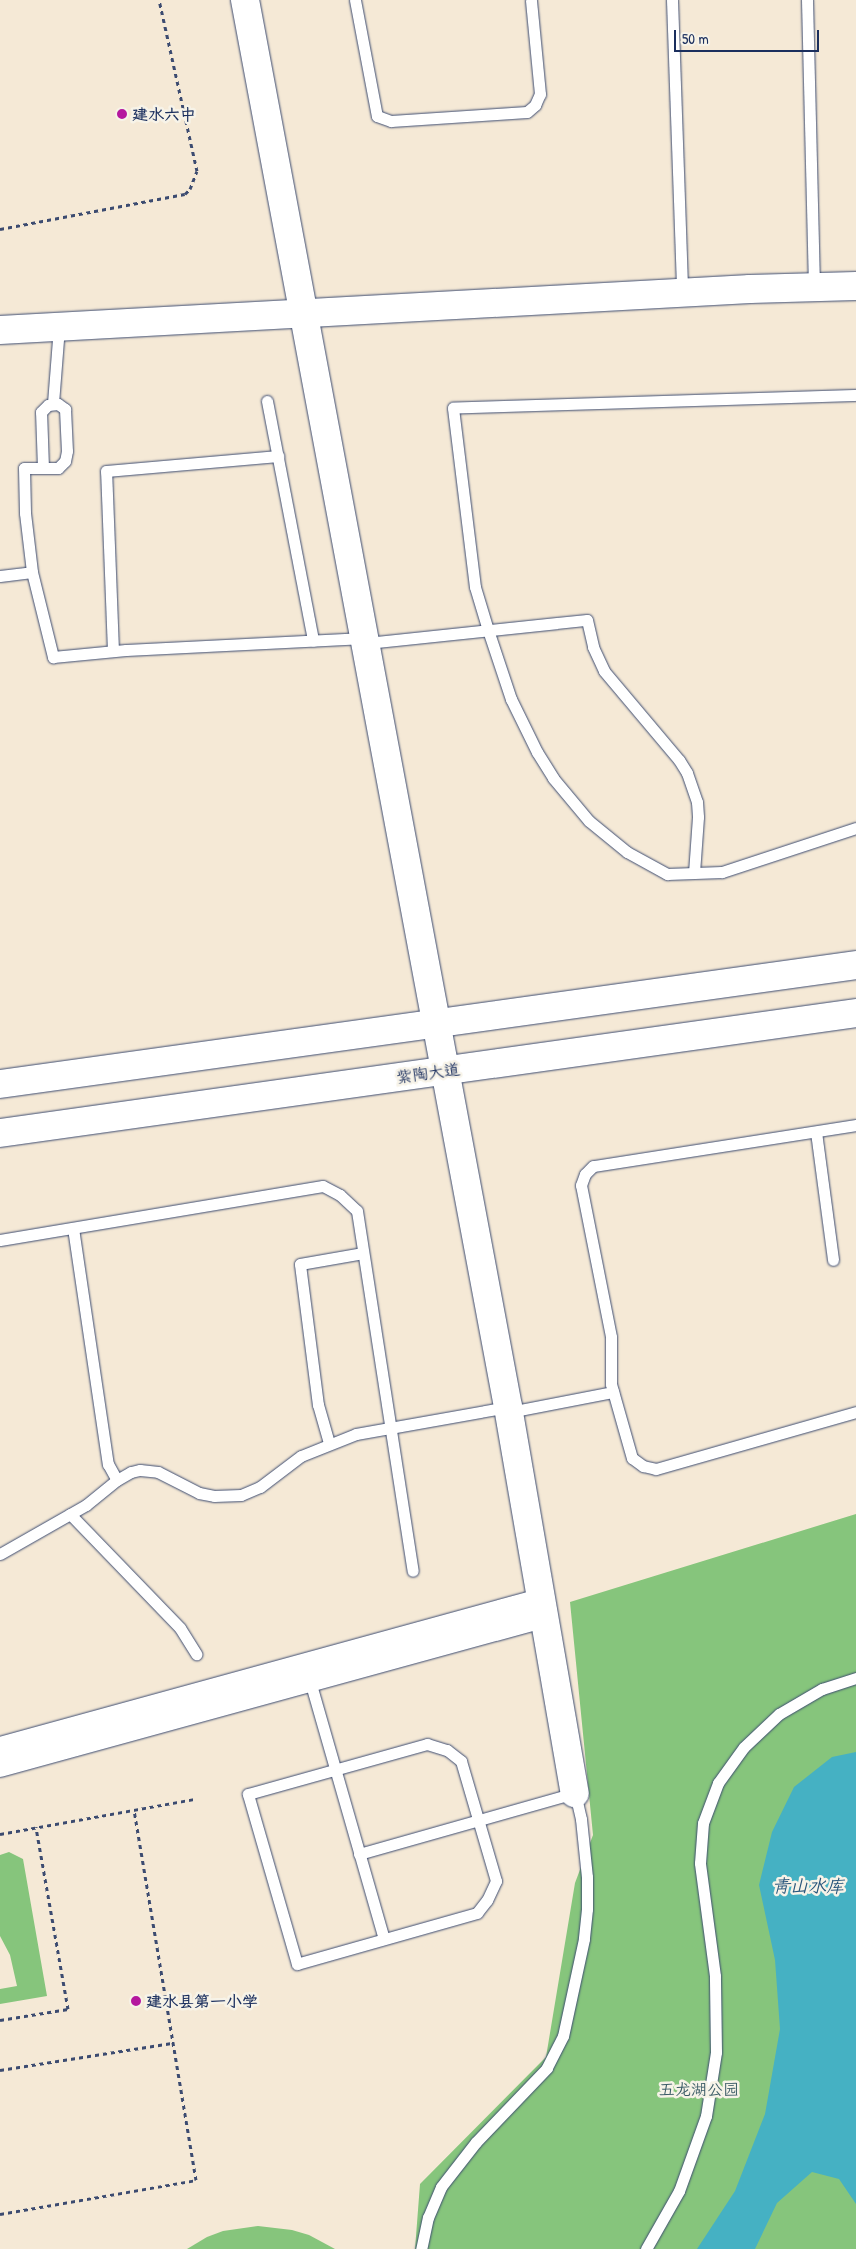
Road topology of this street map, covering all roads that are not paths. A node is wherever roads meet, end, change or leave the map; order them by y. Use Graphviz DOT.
graph roads {
  1 [pos="245,0"];
  2 [pos="356,0"];
  3 [pos="531,0"];
  4 [pos="672,0"];
  5 [pos="807,0"];
  6 [pos="856,286"];
  7 [pos="814,287"];
  8 [pos="682,293"];
  9 [pos="304,314"];
  10 [pos="58,327"];
  11 [pos="0,330"];
  12 [pos="856,395"];
  13 [pos="268,401"];
  14 [pos="53,404"];
  15 [pos="278,456"];
  16 [pos="43,468"];
  17 [pos="32,572"];
  18 [pos="0,576"];
  19 [pos="488,630"];
  20 [pos="313,641"];
  21 [pos="366,641"];
  22 [pos="113,651"];
  23 [pos="856,828"];
  24 [pos="694,873"];
  25 [pos="856,965"];
  26 [pos="856,1013"];
  27 [pos="438,1023"];
  28 [pos="446,1070"];
  29 [pos="0,1084"];
  30 [pos="856,1125"];
  31 [pos="0,1132"];
  32 [pos="816,1132"];
  33 [pos="73,1228"];
  34 [pos="0,1240"];
  35 [pos="363,1253"];
  36 [pos="834,1260"];
  37 [pos="614,1392"];
  38 [pos="509,1410"];
  39 [pos="856,1412"];
  40 [pos="391,1428"];
  41 [pos="329,1443"];
  42 [pos="116,1480"];
  43 [pos="70,1514"];
  44 [pos="0,1554"];
  45 [pos="413,1571"];
  46 [pos="544,1607"];
  47 [pos="196,1654"];
  48 [pos="856,1678"];
  49 [pos="310,1682"];
  50 [pos="0,1748"];
  51 [pos="0,1766"];
  52 [pos="335,1770"];
  53 [pos="575,1793"];
  54 [pos="478,1820"];
  55 [pos="359,1854"];
  56 [pos="384,1939"];
  57 [pos="421,2249"];
  58 [pos="646,2249"];
  1 -- 9 [label="street"];
  2 -- 3 [label="lane"];
  4 -- 8 [label="lane"];
  5 -- 7 [label="lane"];
  6 -- 7 [label="street"];
  7 -- 8 [label="street"];
  8 -- 9 [label="street"];
  9 -- 10 [label="street"];
  9 -- 21 [label="street"];
  10 -- 11 [label="street"];
  10 -- 14 [label="lane"];
  12 -- 19 [label="lane"];
  13 -- 15 [label="lane"];
  14 -- 16 [label="lane"];
  14 -- 16 [label="lane"];
  15 -- 20 [label="lane"];
  15 -- 22 [label="lane"];
  16 -- 17 [label="lane"];
  17 -- 18 [label="lane"];
  17 -- 22 [label="lane"];
  19 -- 21 [label="lane"];
  19 -- 24 [label="lane"];
  19 -- 24 [label="lane"];
  20 -- 21 [label="lane"];
  20 -- 22 [label="lane"];
  21 -- 27 [label="street"];
  23 -- 24 [label="lane"];
  25 -- 27 [label="street"];
  26 -- 28 [label="street, 紫陶大道"];
  27 -- 28 [label="street"];
  27 -- 29 [label="street"];
  28 -- 31 [label="street, 紫陶大道"];
  28 -- 38 [label="street"];
  30 -- 32 [label="lane"];
  32 -- 36 [label="lane"];
  32 -- 37 [label="lane"];
  33 -- 34 [label="lane"];
  33 -- 35 [label="lane"];
  33 -- 42 [label="lane"];
  35 -- 40 [label="lane"];
  35 -- 41 [label="lane"];
  37 -- 38 [label="lane"];
  37 -- 39 [label="lane"];
  38 -- 40 [label="lane"];
  38 -- 46 [label="street"];
  40 -- 41 [label="lane"];
  40 -- 45 [label="lane"];
  41 -- 42 [label="lane"];
  42 -- 43 [label="lane"];
  43 -- 44 [label="lane"];
  43 -- 47 [label="lane"];
  46 -- 49 [label="street"];
  46 -- 50 [label="street"];
  46 -- 53 [label="street"];
  48 -- 58 [label="lane"];
  49 -- 51 [label="street"];
  49 -- 52 [label="lane"];
  52 -- 54 [label="lane"];
  52 -- 55 [label="lane"];
  52 -- 56 [label="lane"];
  53 -- 54 [label="lane"];
  53 -- 57 [label="lane"];
  54 -- 55 [label="lane"];
  54 -- 56 [label="lane"];
  55 -- 56 [label="lane"];
}
